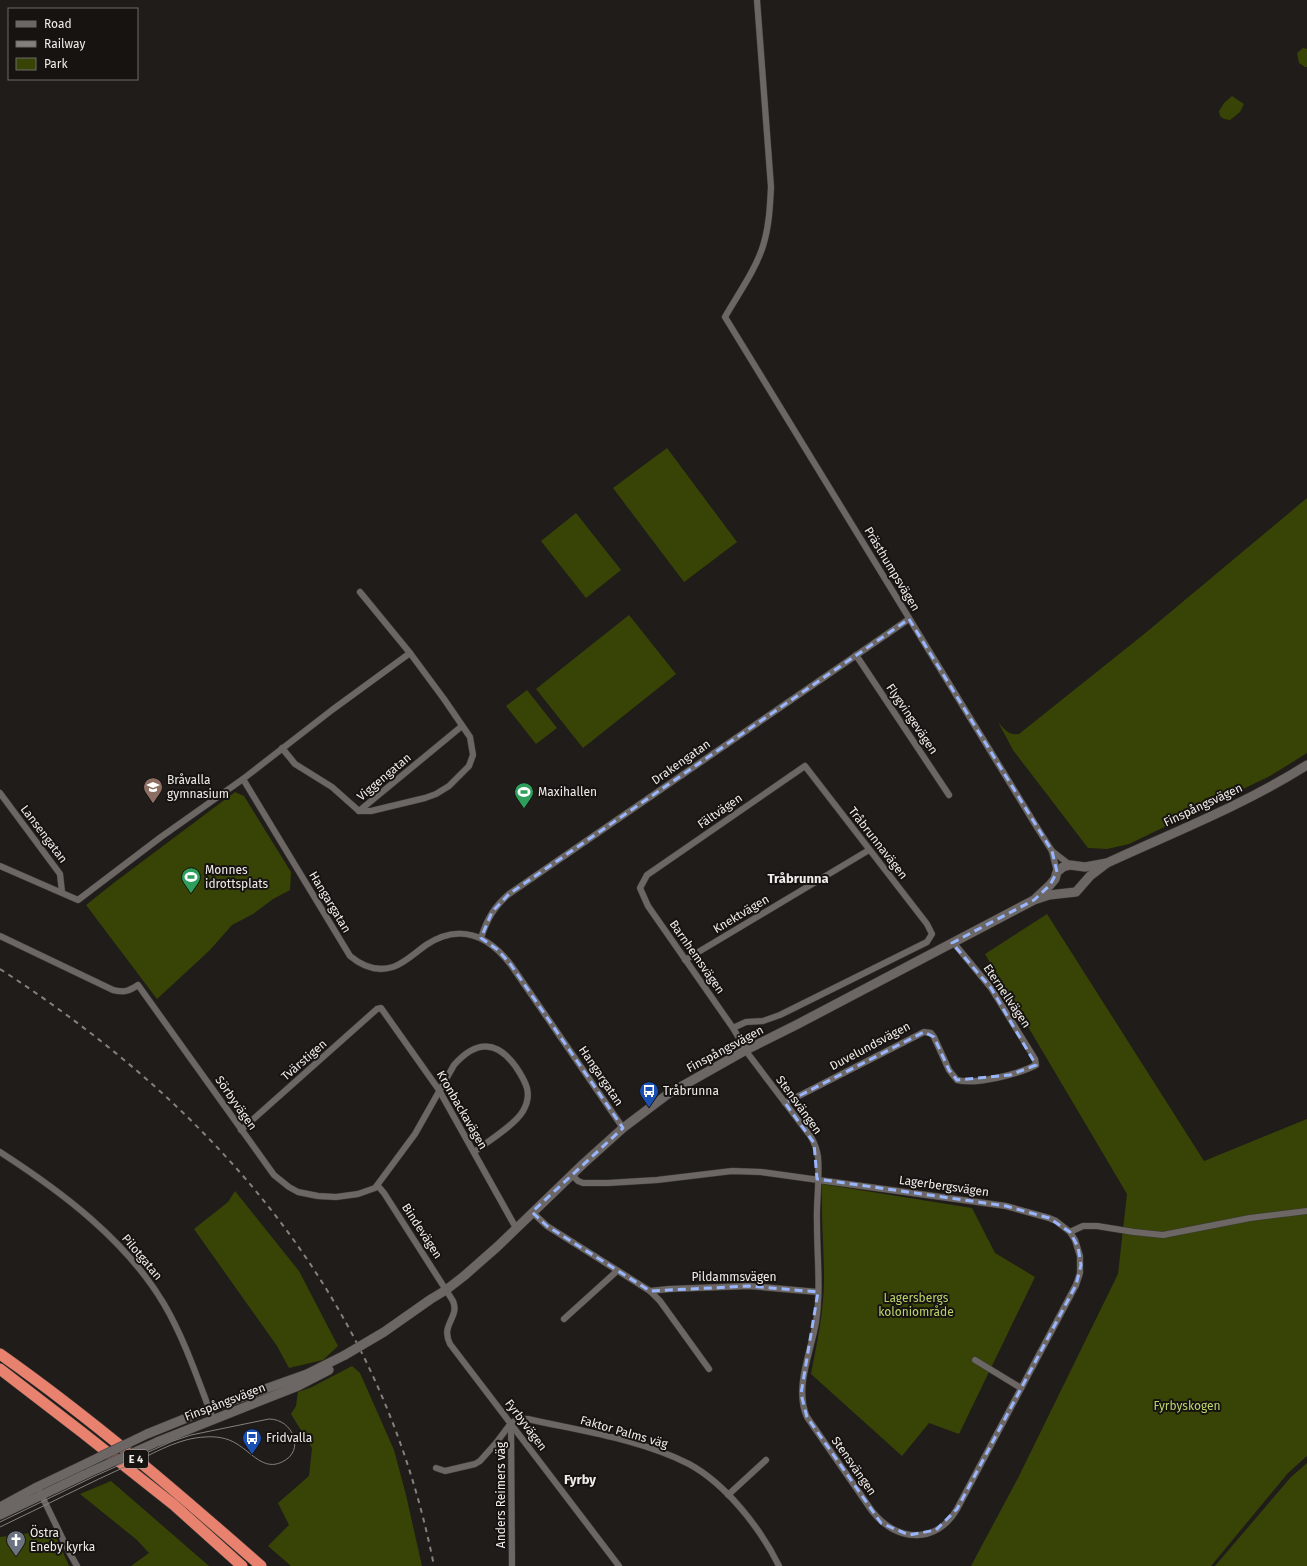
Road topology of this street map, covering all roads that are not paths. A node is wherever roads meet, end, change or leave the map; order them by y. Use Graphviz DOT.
graph roads {
  1 [pos="757,0"];
  2 [pos="360,592"];
  3 [pos="909,619"];
  4 [pos="410,653"];
  5 [pos="856,655"];
  6 [pos="462,726"];
  7 [pos="282,748"];
  8 [pos="1307,765"];
  9 [pos="805,766"];
  10 [pos="243,779"];
  11 [pos="0,793"];
  12 [pos="949,795"];
  13 [pos="359,811"];
  14 [pos="869,850"];
  15 [pos="1052,851"];
  16 [pos="1107,862"];
  17 [pos="0,866"];
  18 [pos="1073,866"];
  19 [pos="647,875"];
  20 [pos="1056,875"];
  21 [pos="1084,884"];
  22 [pos="62,892"];
  23 [pos="1065,893"];
  24 [pos="1034,900"];
  25 [pos="0,936"];
  26 [pos="481,938"];
  27 [pos="953,942"];
  28 [pos="685,960"];
  29 [pos="381,1008"];
  30 [pos="733,1028"];
  31 [pos="746,1050"];
  32 [pos="1036,1065"];
  33 [pos="439,1090"];
  34 [pos="785,1103"];
  35 [pos="623,1128"];
  36 [pos="241,1130"];
  37 [pos="0,1152"];
  38 [pos="474,1152"];
  39 [pos="572,1175"];
  40 [pos="818,1179"];
  41 [pos="378,1186"];
  42 [pos="1307,1211"];
  43 [pos="532,1212"];
  44 [pos="516,1228"];
  45 [pos="1070,1232"];
  46 [pos="617,1271"];
  47 [pos="446,1290"];
  48 [pos="650,1291"];
  49 [pos="818,1292"];
  50 [pos="564,1319"];
  51 [pos="0,1354"];
  52 [pos="347,1357"];
  53 [pos="975,1360"];
  54 [pos="0,1369"];
  55 [pos="709,1369"];
  56 [pos="1021,1388"];
  57 [pos="209,1409"];
  58 [pos="213,1419"];
  59 [pos="511,1423"];
  60 [pos="766,1460"];
  61 [pos="436,1468"];
  62 [pos="39,1491"];
  63 [pos="728,1495"];
  64 [pos="0,1507"];
  65 [pos="0,1515"];
  66 [pos="77,1566"];
  67 [pos="242,1566"];
  68 [pos="261,1566"];
  69 [pos="512,1566"];
  70 [pos="619,1566"];
  71 [pos="778,1566"];
  1 -- 3 [label="street, Prästhumpsvägen"];
  2 -- 4 [label="street"];
  3 -- 5 [label="street, Drakengatan"];
  3 -- 15 [label="street, Prästhumpsvägen"];
  4 -- 6 [label="street"];
  4 -- 7 [label="street"];
  5 -- 12 [label="street, Flygvingevägen"];
  5 -- 26 [label="street, Drakengatan"];
  6 -- 13 [label="street, Viggengatan"];
  6 -- 13 [label="street"];
  7 -- 10 [label="street"];
  7 -- 13 [label="street, Viggengatan"];
  8 -- 16 [label="main road, Finspångsvägen"];
  9 -- 14 [label="street, Tråbrunnavägen"];
  9 -- 19 [label="street, Fältvägen"];
  10 -- 22 [label="street"];
  10 -- 26 [label="street, Hangargatan"];
  11 -- 22 [label="street, Lansengatan"];
  14 -- 28 [label="street, Knektvägen"];
  14 -- 30 [label="street, Tråbrunnavägen"];
  15 -- 18 [label="street, Prästhumpsvägen"];
  15 -- 20 [label="street, Prästhumpsvägen"];
  16 -- 18 [label="main road, Finspångsvägen"];
  16 -- 21 [label="main road, Finspångsvägen"];
  17 -- 22 [label="street"];
  18 -- 20 [label="main road, Finspångsvägen"];
  18 -- 21 [label="main road"];
  19 -- 28 [label="street, Barnhemsvägen"];
  20 -- 23 [label="main road"];
  20 -- 24 [label="main road, Finspångsvägen"];
  21 -- 23 [label="main road, Finspångsvägen"];
  23 -- 24 [label="main road, Finspångsvägen"];
  24 -- 27 [label="main road, Finspångsvägen"];
  25 -- 36 [label="street, Sörbyvägen"];
  26 -- 35 [label="street, Hangargatan"];
  27 -- 31 [label="main road, Finspångsvägen"];
  27 -- 32 [label="street, Eternellvägen"];
  28 -- 30 [label="street, Barnhemsvägen"];
  29 -- 33 [label="street, Kronbackavägen"];
  29 -- 36 [label="street, Tvärstigen"];
  30 -- 31 [label="street, Barnhemsvägen"];
  31 -- 34 [label="street, Stensvängen"];
  31 -- 35 [label="main road, Finspångsvägen"];
  32 -- 34 [label="street, Duvelundsvägen"];
  33 -- 38 [label="street, Kronbackavägen"];
  33 -- 38 [label="street"];
  33 -- 41 [label="street"];
  34 -- 40 [label="street, Stensvängen"];
  35 -- 39 [label="main road, Finspångsvägen"];
  36 -- 41 [label="street, Sörbyvägen"];
  37 -- 57 [label="street, Pilotgatan"];
  38 -- 44 [label="street, Kronbackavägen"];
  39 -- 40 [label="street, Lagerbergsvägen"];
  39 -- 43 [label="main road, Finspångsvägen"];
  40 -- 45 [label="street, Lagerbergsvägen"];
  40 -- 49 [label="street, Stensvängen"];
  41 -- 47 [label="street, Bindevägen"];
  42 -- 45 [label="street"];
  43 -- 44 [label="main road, Finspångsvägen"];
  43 -- 46 [label="street"];
  44 -- 47 [label="main road, Finspångsvägen"];
  45 -- 56 [label="street, Stensvängen"];
  46 -- 48 [label="street"];
  46 -- 50 [label="street"];
  47 -- 52 [label="main road, Finspångsvägen, bridge"];
  47 -- 59 [label="street, Fyrbyvägen"];
  48 -- 49 [label="street, Pildammsvägen"];
  48 -- 55 [label="street"];
  49 -- 56 [label="street, Stensvängen"];
  51 -- 68 [label="highway, E 4"];
  52 -- 57 [label="main road, Finspångsvägen"];
  52 -- 58 [label="main road, Finspångsvägen"];
  53 -- 56 [label="street"];
  54 -- 67 [label="highway, E 4"];
  57 -- 58 [label="street, Pilotgatan"];
  57 -- 62 [label="main road, Finspångsvägen, bridge"];
  58 -- 62 [label="main road, Finspångsvägen, bridge"];
  59 -- 61 [label="street"];
  59 -- 63 [label="street, Faktor Palms väg"];
  59 -- 69 [label="street, Anders Reimers väg"];
  59 -- 70 [label="street, Fyrbyvägen"];
  60 -- 63 [label="street"];
  62 -- 64 [label="main road, Finspångsvägen"];
  62 -- 65 [label="main road, Finspångsvägen"];
  62 -- 66 [label="street"];
  63 -- 71 [label="street, Faktor Palms väg"];
}
